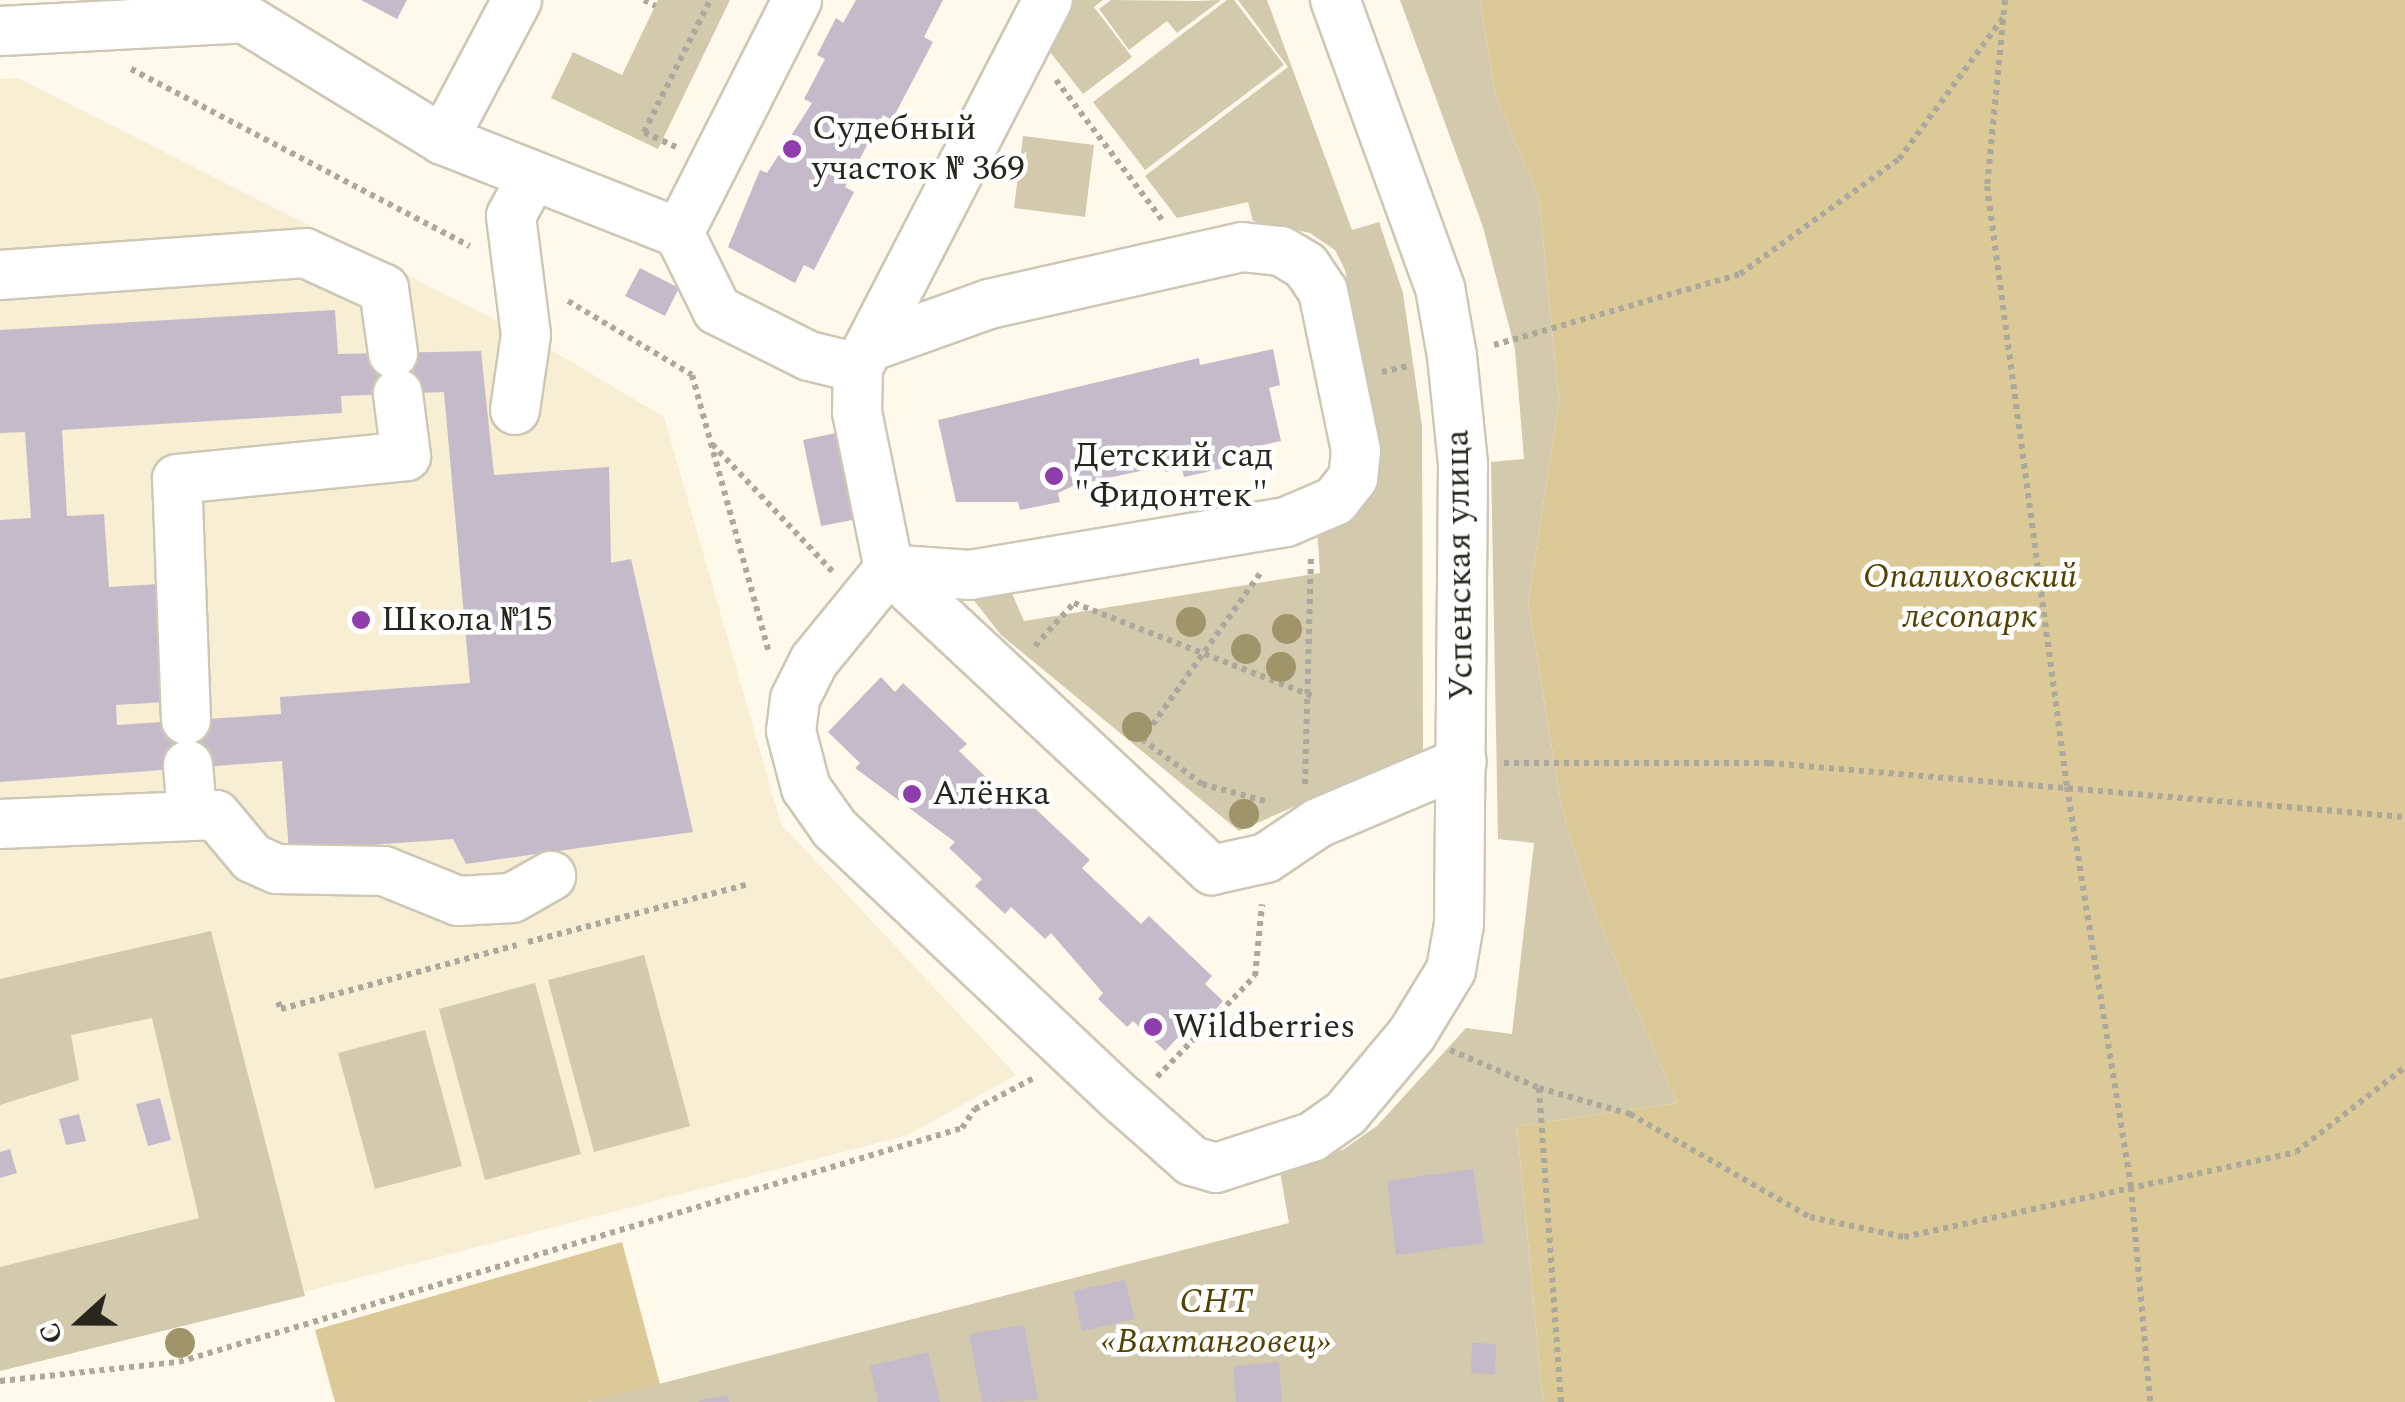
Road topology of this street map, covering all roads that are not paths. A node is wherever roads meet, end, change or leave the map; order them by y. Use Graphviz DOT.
graph roads {
  1 [pos="517,0"];
  2 [pos="797,0"];
  3 [pos="1048,0"];
  4 [pos="1335,0"];
  5 [pos="248,9"];
  6 [pos="51,14"];
  7 [pos="0,31"];
  8 [pos="444,140"];
  9 [pos="532,177"];
  10 [pos="680,233"];
  11 [pos="0,275"];
  12 [pos="864,357"];
  13 [pos="515,410"];
  14 [pos="876,586"];
  15 [pos="1462,762"];
  16 [pos="192,814"];
  17 [pos="0,824"];
  18 [pos="551,876"];
  1 -- 8 [label="street"];
  2 -- 10 [label="street"];
  3 -- 12 [label="street"];
  4 -- 15 [label="street, Успенская улица"];
  5 -- 6 [label="street"];
  5 -- 8 [label="street"];
  6 -- 7 [label="street"];
  8 -- 9 [label="street"];
  9 -- 10 [label="street"];
  9 -- 13 [label="street"];
  10 -- 12 [label="street"];
  11 -- 16 [label="street"];
  12 -- 14 [label="street"];
  12 -- 14 [label="street"];
  14 -- 15 [label="street"];
  14 -- 15 [label="street, Успенская улица"];
  16 -- 17 [label="street"];
  16 -- 18 [label="street"];
}
